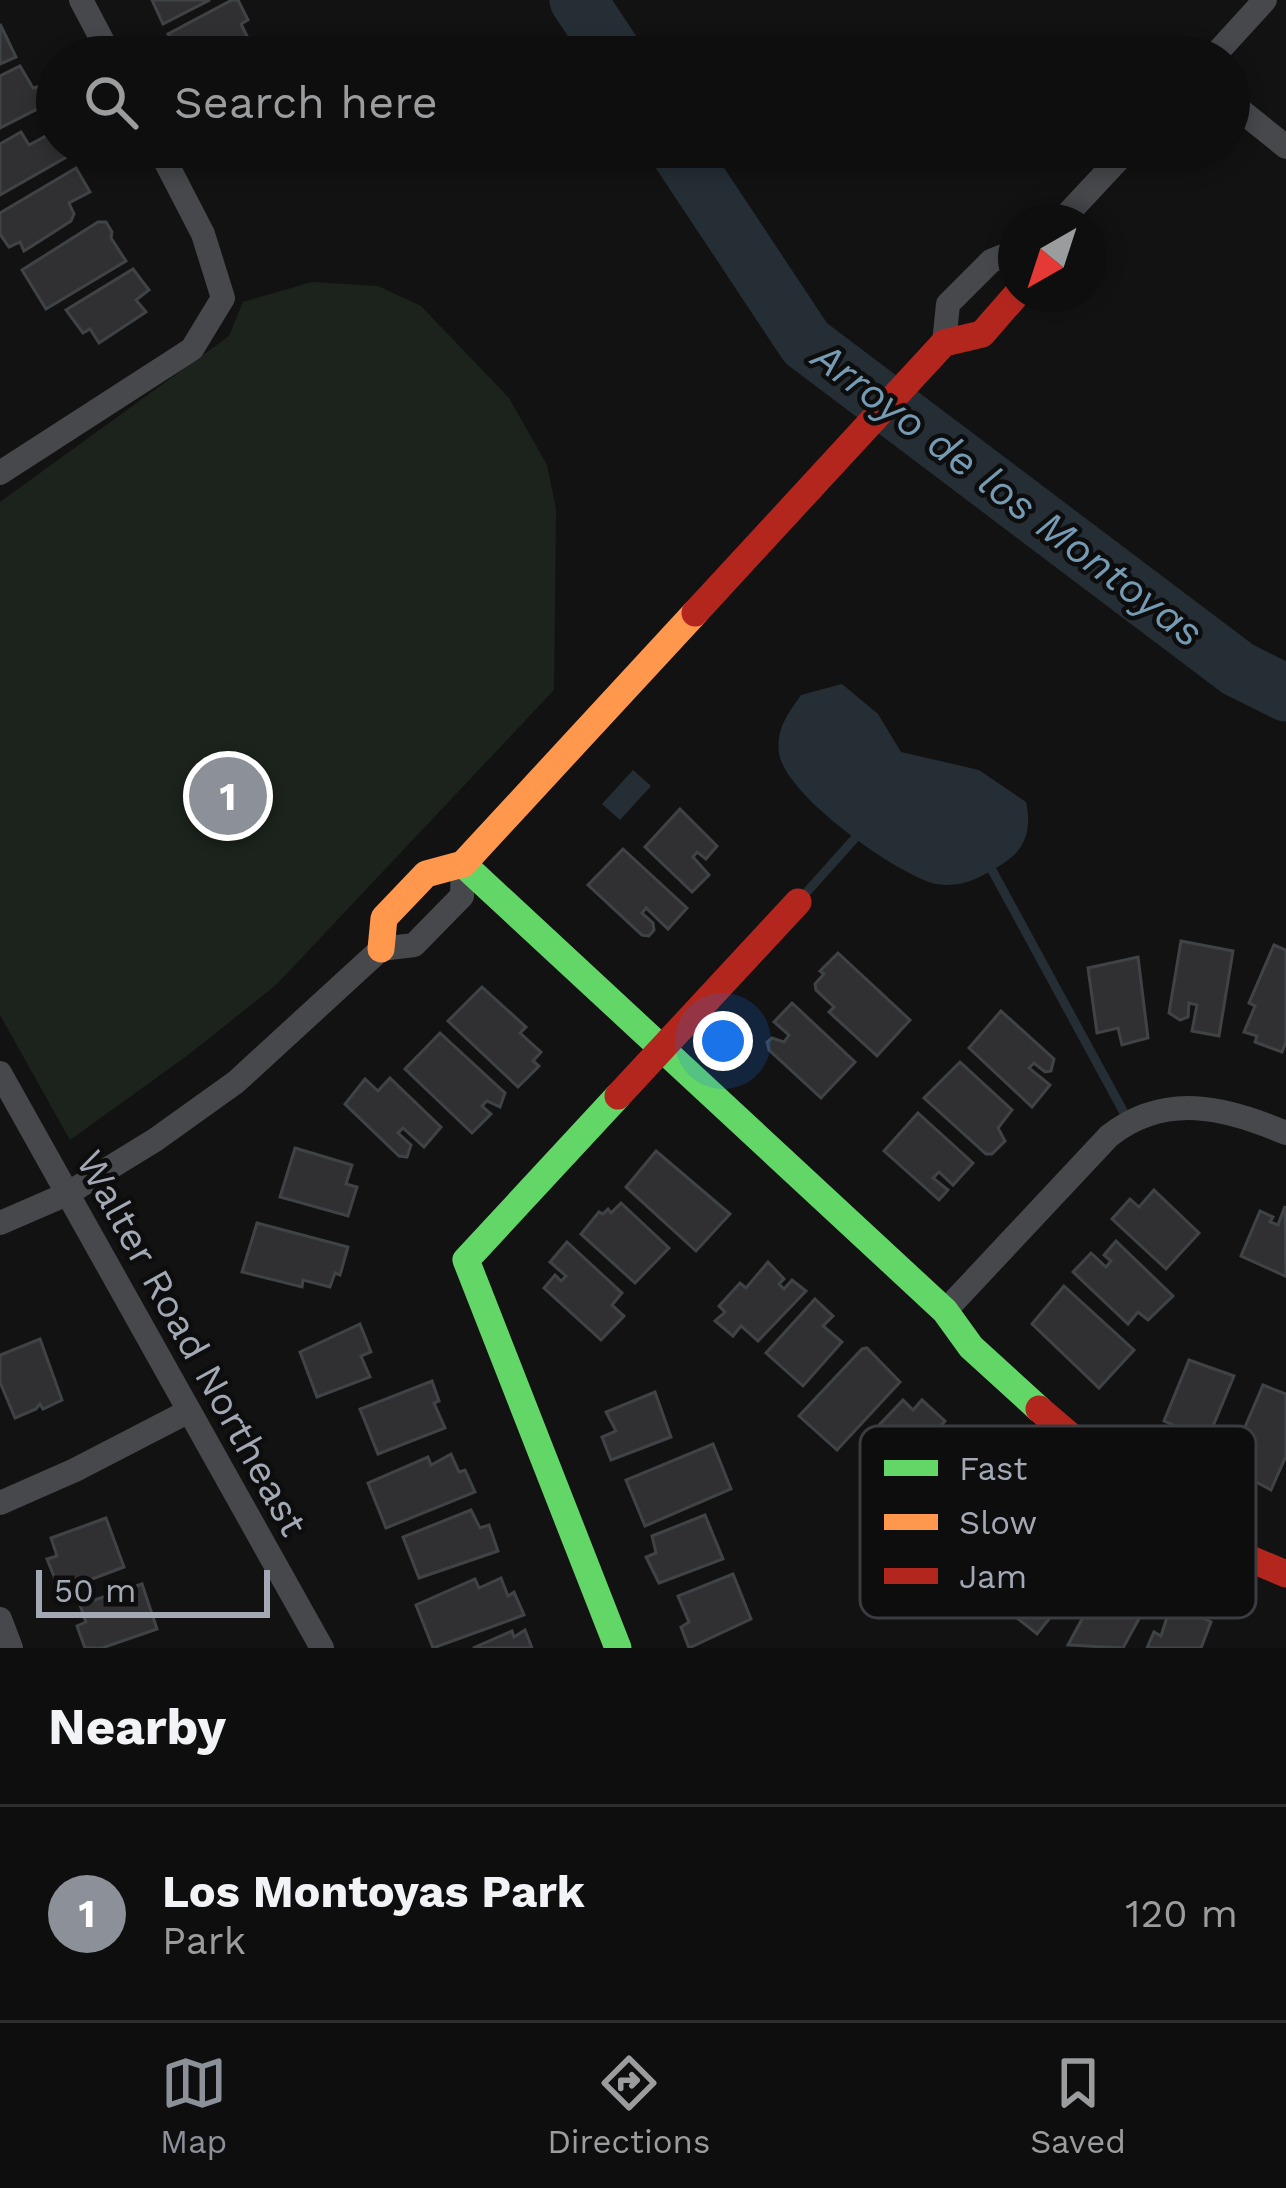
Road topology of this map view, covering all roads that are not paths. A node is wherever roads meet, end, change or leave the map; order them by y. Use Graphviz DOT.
graph roads {
  1 [pos="81,0"];
  2 [pos="1265,0"];
  3 [pos="100,36"];
  4 [pos="1232,36"];
  5 [pos="1250,118"];
  6 [pos="1286,147"];
  7 [pos="169,168"];
  8 [pos="1110,168"];
  9 [pos="1077,204"];
  10 [pos="998,258"];
  11 [pos="1001,312"];
  12 [pos="937,351"];
  13 [pos="0,473"];
  14 [pos="463,864"];
  15 [pos="798,902"];
  16 [pos="381,949"];
  17 [pos="662,1048"];
  18 [pos="0,1073"];
  19 [pos="1286,1132"];
  20 [pos="67,1194"];
  21 [pos="0,1223"];
  22 [pos="945,1311"];
  23 [pos="188,1412"];
  24 [pos="1058,1426"];
  25 [pos="0,1503"];
  26 [pos="1256,1561"];
  27 [pos="1286,1574"];
  28 [pos="0,1619"];
  29 [pos="11,1648"];
  30 [pos="322,1648"];
  31 [pos="617,1648"];
  1 -- 3 [label="street"];
  2 -- 4 [label="street"];
  5 -- 6 [label="street"];
  7 -- 13 [label="street"];
  8 -- 9 [label="street"];
  10 -- 12 [label="street"];
  11 -- 12 [label="street"];
  12 -- 14 [label="street"];
  14 -- 16 [label="street"];
  14 -- 16 [label="street"];
  14 -- 17 [label="street"];
  15 -- 17 [label="street"];
  16 -- 20 [label="street"];
  17 -- 22 [label="street"];
  17 -- 31 [label="street"];
  18 -- 20 [label="street, Walter Road Northeast"];
  19 -- 22 [label="street"];
  20 -- 21 [label="street"];
  20 -- 23 [label="street, Walter Road Northeast"];
  22 -- 24 [label="street"];
  23 -- 25 [label="street"];
  23 -- 30 [label="street, Walter Road Northeast"];
  26 -- 27 [label="street"];
  28 -- 29 [label="street"];
}
